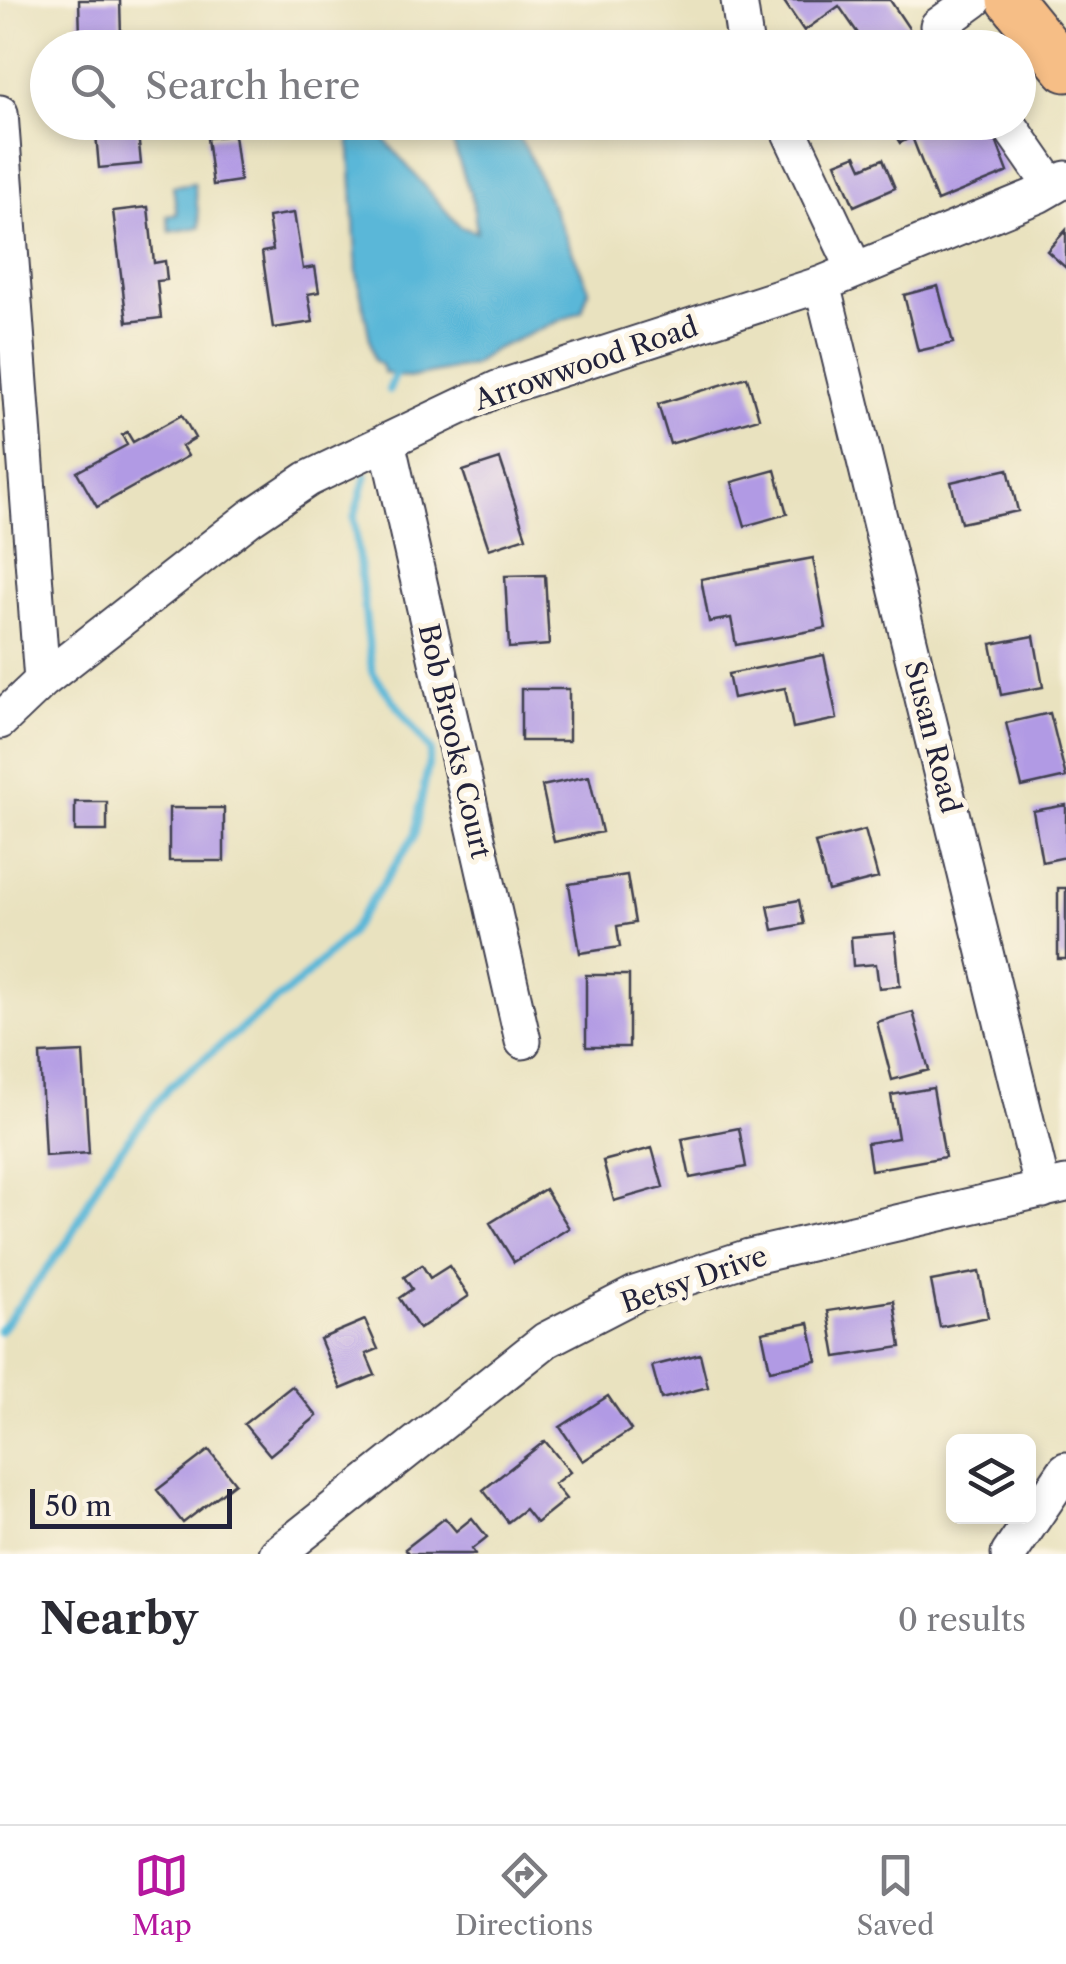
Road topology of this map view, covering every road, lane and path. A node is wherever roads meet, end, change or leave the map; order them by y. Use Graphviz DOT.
graph roads {
  1 [pos="739,0"];
  2 [pos="974,0"];
  3 [pos="1010,0"];
  4 [pos="936,25"];
  5 [pos="743,30"];
  6 [pos="1034,30"];
  7 [pos="1036,32"];
  8 [pos="1066,70"];
  9 [pos="0,112"];
  10 [pos="794,140"];
  11 [pos="1022,140"];
  12 [pos="1059,183"];
  13 [pos="856,270"];
  14 [pos="822,284"];
  15 [pos="388,441"];
  16 [pos="42,681"];
  17 [pos="0,721"];
  18 [pos="523,1041"];
  19 [pos="1054,1187"];
  20 [pos="1066,1470"];
  21 [pos="277,1554"];
  22 [pos="1009,1554"];
  1 -- 5 [label="street"];
  2 -- 4 [label="street"];
  3 -- 6 [label="main road"];
  7 -- 8 [label="main road"];
  9 -- 16 [label="street"];
  10 -- 13 [label="street"];
  11 -- 12 [label="street"];
  12 -- 13 [label="street, Arrowwood Road"];
  13 -- 14 [label="street, Arrowwood Road"];
  14 -- 15 [label="street, Arrowwood Road"];
  14 -- 19 [label="street, Susan Road"];
  15 -- 16 [label="street, Arrowwood Road"];
  15 -- 18 [label="street, Bob Brooks Court"];
  16 -- 17 [label="street, Arrowwood Road"];
  19 -- 21 [label="street, Betsy Drive"];
  20 -- 22 [label="street"];
}
